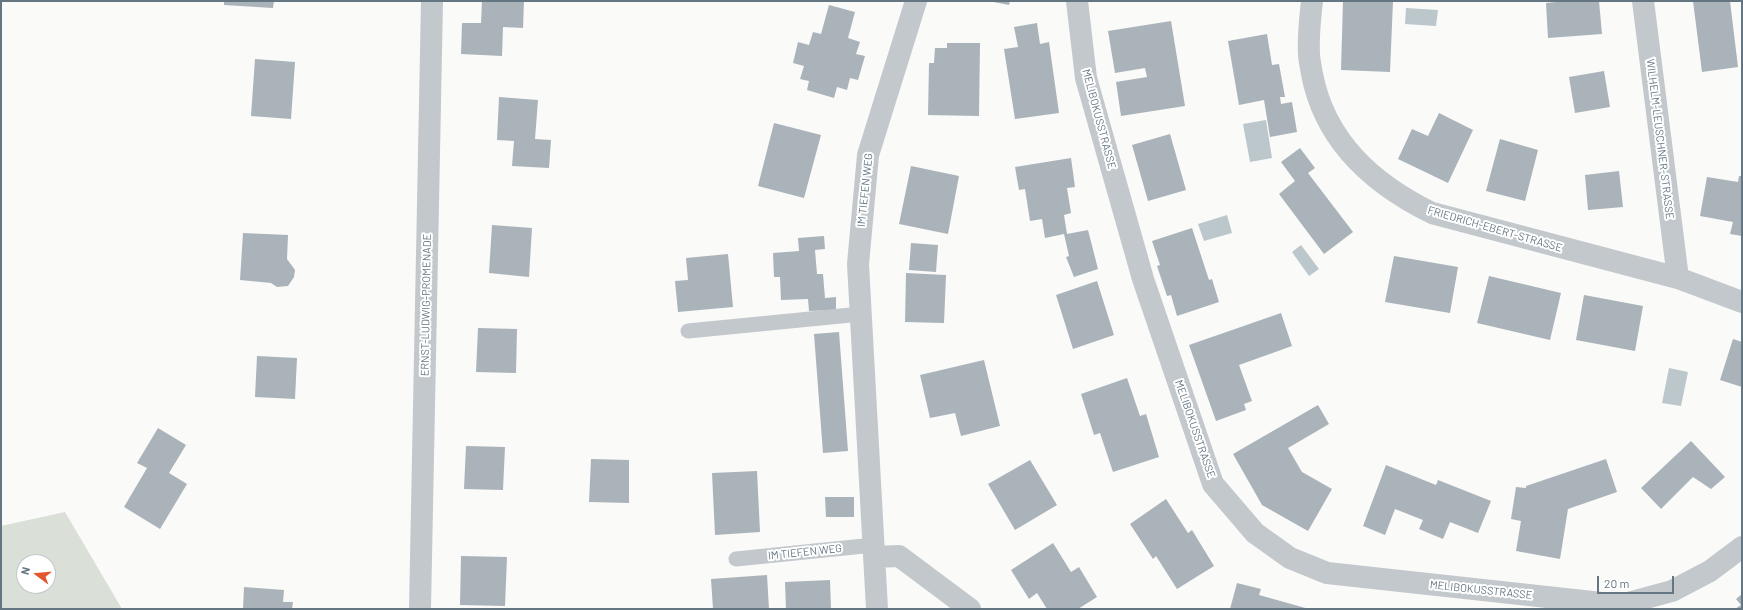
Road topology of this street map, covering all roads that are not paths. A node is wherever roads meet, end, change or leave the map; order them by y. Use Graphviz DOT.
graph roads {
  1 [pos="432,1"];
  2 [pos="916,1"];
  3 [pos="1077,1"];
  4 [pos="1312,1"];
  5 [pos="1643,1"];
  6 [pos="1678,278"];
  7 [pos="1742,302"];
  8 [pos="861,314"];
  9 [pos="688,331"];
  10 [pos="1742,547"];
  11 [pos="874,551"];
  12 [pos="736,559"];
  13 [pos="420,609"];
  14 [pos="877,609"];
  15 [pos="970,609"];
  1 -- 13 [label="street, ERNST-LUDWIG-PROMENADE"];
  2 -- 8 [label="street, IM TIEFEN WEG"];
  3 -- 10 [label="street, MELIBOKUSSTRASSE"];
  4 -- 6 [label="street, FRIEDRICH-EBERT-STRASSE"];
  5 -- 6 [label="street, WILHELM-LEUSCHNER-STRASSE"];
  6 -- 7 [label="street, FRIEDRICH-EBERT-STRASSE"];
  8 -- 9 [label="lane"];
  8 -- 11 [label="street, IM TIEFEN WEG"];
  11 -- 12 [label="lane, IM TIEFEN WEG"];
  11 -- 14 [label="street, IM TIEFEN WEG"];
  11 -- 15 [label="street"];
}
